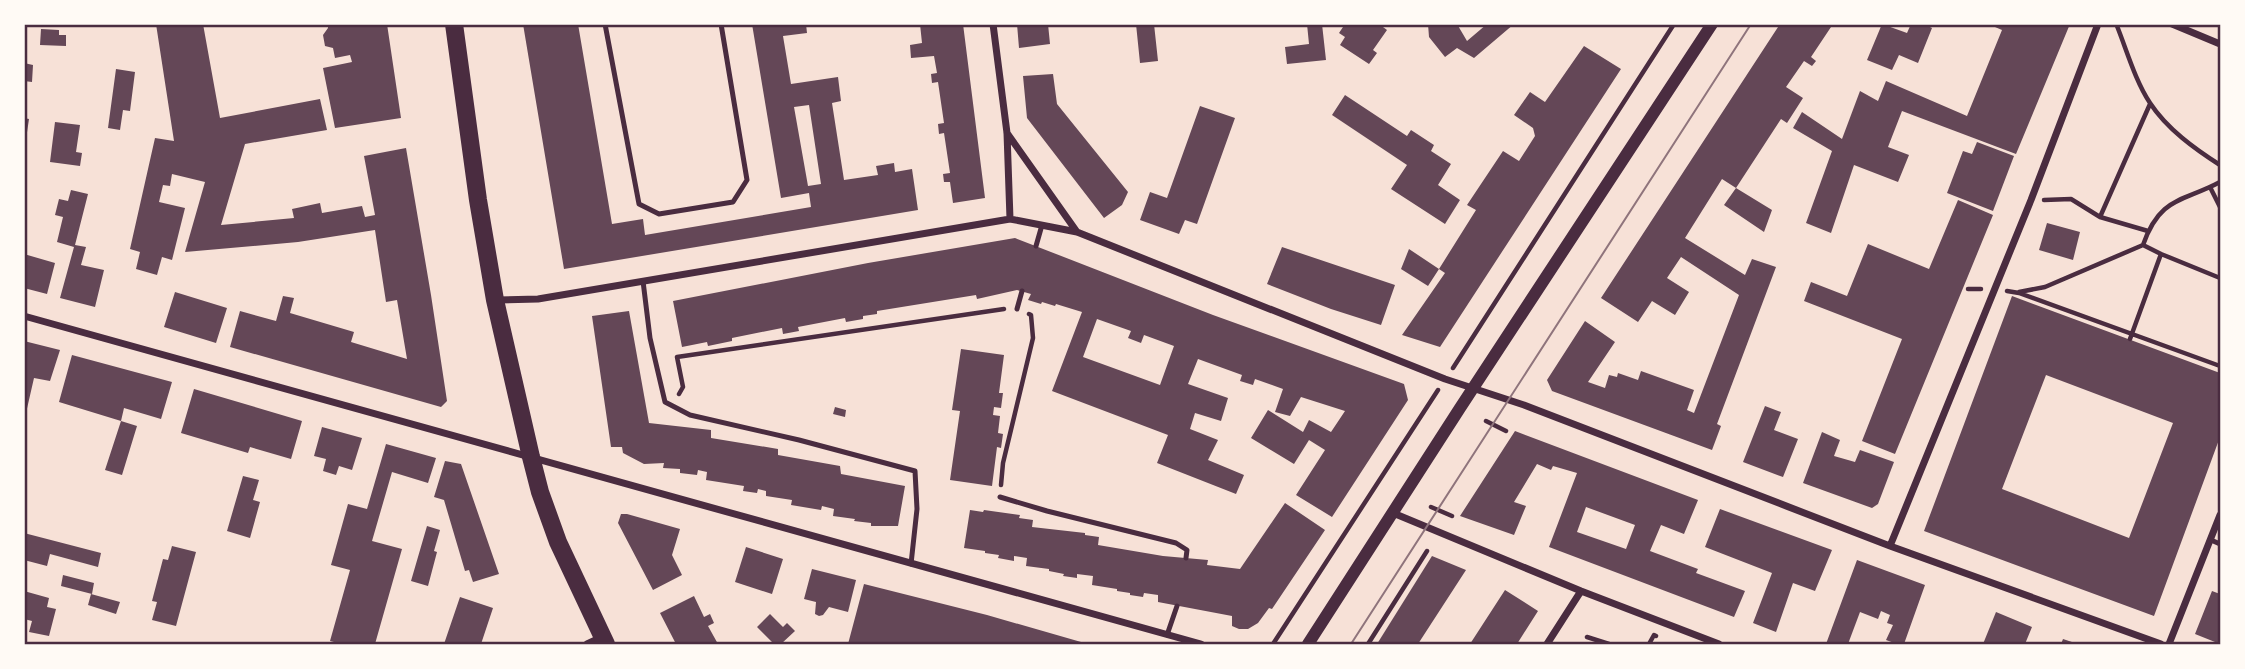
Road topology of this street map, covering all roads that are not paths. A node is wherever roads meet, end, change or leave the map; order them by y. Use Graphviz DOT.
graph roads {
  1 [pos="454,24"];
  2 [pos="605,24"];
  3 [pos="720,24"];
  4 [pos="993,24"];
  5 [pos="1712,24"];
  6 [pos="2098,24"];
  7 [pos="2172,24"];
  8 [pos="2221,44"];
  9 [pos="1007,133"];
  10 [pos="1010,219"];
  11 [pos="1042,225"];
  12 [pos="1077,232"];
  13 [pos="1036,246"];
  14 [pos="643,281"];
  15 [pos="1023,291"];
  16 [pos="495,300"];
  17 [pos="1017,309"];
  18 [pos="24,316"];
  19 [pos="1474,388"];
  20 [pos="531,457"];
  21 [pos="1000,497"];
  22 [pos="1393,513"];
  23 [pos="2221,515"];
  24 [pos="2211,540"];
  25 [pos="2221,544"];
  26 [pos="1890,546"];
  27 [pos="1186,558"];
  28 [pos="911,564"];
  29 [pos="1581,591"];
  30 [pos="1177,606"];
  31 [pos="1167,635"];
  32 [pos="598,642"];
  33 [pos="1200,645"];
  34 [pos="1308,645"];
  35 [pos="1547,645"];
  36 [pos="1719,645"];
  37 [pos="2161,645"];
  38 [pos="2169,645"];
  1 -- 16 [label="main road"];
  2 -- 3 [label="lane"];
  4 -- 9 [label="street"];
  5 -- 19 [label="street"];
  6 -- 26 [label="street"];
  7 -- 8 [label="street"];
  9 -- 10 [label="street"];
  9 -- 12 [label="street"];
  10 -- 11 [label="street"];
  10 -- 14 [label="street"];
  11 -- 12 [label="street"];
  11 -- 13 [label="lane"];
  12 -- 19 [label="street"];
  14 -- 16 [label="street"];
  14 -- 28 [label="lane"];
  15 -- 17 [label="lane"];
  16 -- 20 [label="main road"];
  18 -- 20 [label="street"];
  19 -- 22 [label="street"];
  19 -- 26 [label="street"];
  20 -- 28 [label="street"];
  20 -- 32 [label="main road"];
  21 -- 27 [label="lane"];
  22 -- 29 [label="street"];
  22 -- 34 [label="street"];
  23 -- 24 [label="street"];
  24 -- 25 [label="lane"];
  24 -- 38 [label="street"];
  26 -- 37 [label="street"];
  28 -- 31 [label="street"];
  29 -- 35 [label="street"];
  29 -- 36 [label="street"];
  30 -- 31 [label="lane"];
  31 -- 33 [label="street"];
}
